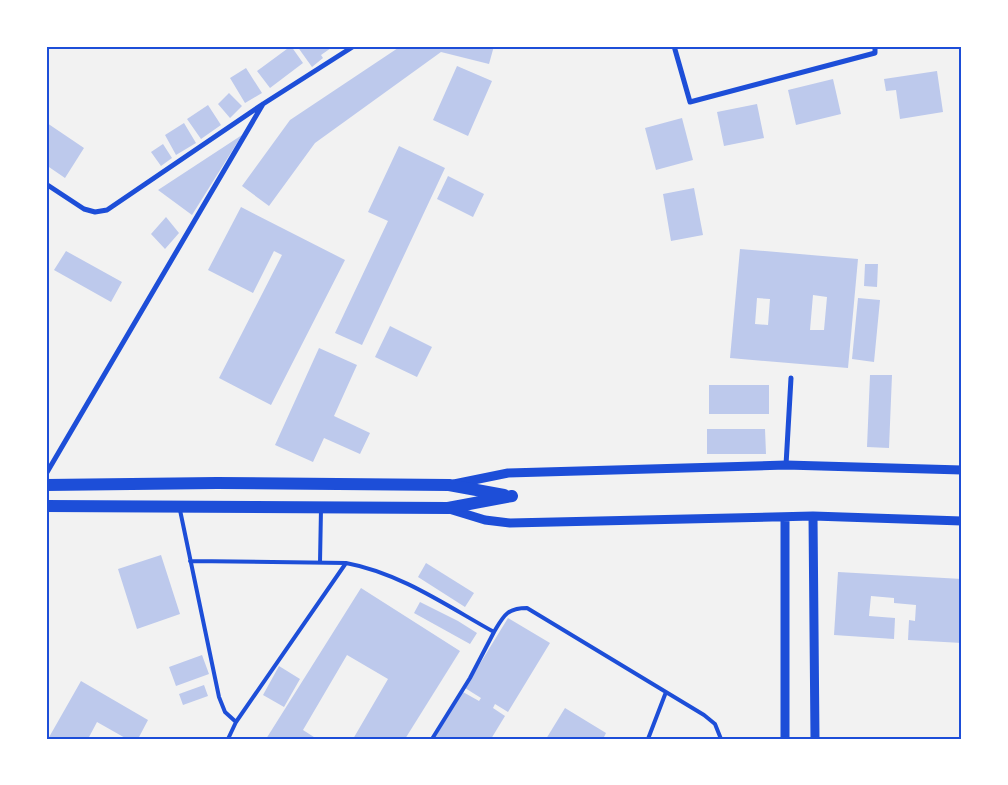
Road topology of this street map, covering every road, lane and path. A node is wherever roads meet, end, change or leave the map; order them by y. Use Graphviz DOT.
graph roads {
  1 [pos="354,46"];
  2 [pos="674,46"];
  3 [pos="875,46"];
  4 [pos="263,104"];
  5 [pos="46,184"];
  6 [pos="791,378"];
  7 [pos="786,465"];
  8 [pos="962,470"];
  9 [pos="46,474"];
  10 [pos="46,485"];
  11 [pos="449,485"];
  12 [pos="46,506"];
  13 [pos="321,507"];
  14 [pos="179,508"];
  15 [pos="448,508"];
  16 [pos="813,516"];
  17 [pos="785,517"];
  18 [pos="962,521"];
  19 [pos="190,560"];
  20 [pos="320,562"];
  21 [pos="346,563"];
  22 [pos="494,632"];
  23 [pos="666,692"];
  24 [pos="236,722"];
  25 [pos="228,739"];
  26 [pos="432,739"];
  27 [pos="648,739"];
  28 [pos="721,739"];
  29 [pos="785,739"];
  30 [pos="815,739"];
  1 -- 4 [label="street"];
  2 -- 3 [label="street"];
  4 -- 5 [label="street"];
  4 -- 9 [label="street"];
  6 -- 7 [label="street"];
  7 -- 8 [label="street"];
  7 -- 11 [label="street"];
  10 -- 11 [label="main road"];
  11 -- 15 [label="main road"];
  12 -- 14 [label="main road"];
  13 -- 14 [label="main road"];
  13 -- 15 [label="main road"];
  13 -- 20 [label="lane"];
  14 -- 19 [label="lane"];
  15 -- 17 [label="street"];
  16 -- 17 [label="street"];
  16 -- 18 [label="street"];
  16 -- 30 [label="street"];
  17 -- 29 [label="street"];
  19 -- 20 [label="lane"];
  19 -- 24 [label="lane"];
  20 -- 21 [label="lane"];
  21 -- 22 [label="lane"];
  21 -- 24 [label="lane"];
  22 -- 23 [label="lane"];
  22 -- 26 [label="lane"];
  23 -- 27 [label="lane"];
  23 -- 28 [label="lane"];
  24 -- 25 [label="lane"];
}
